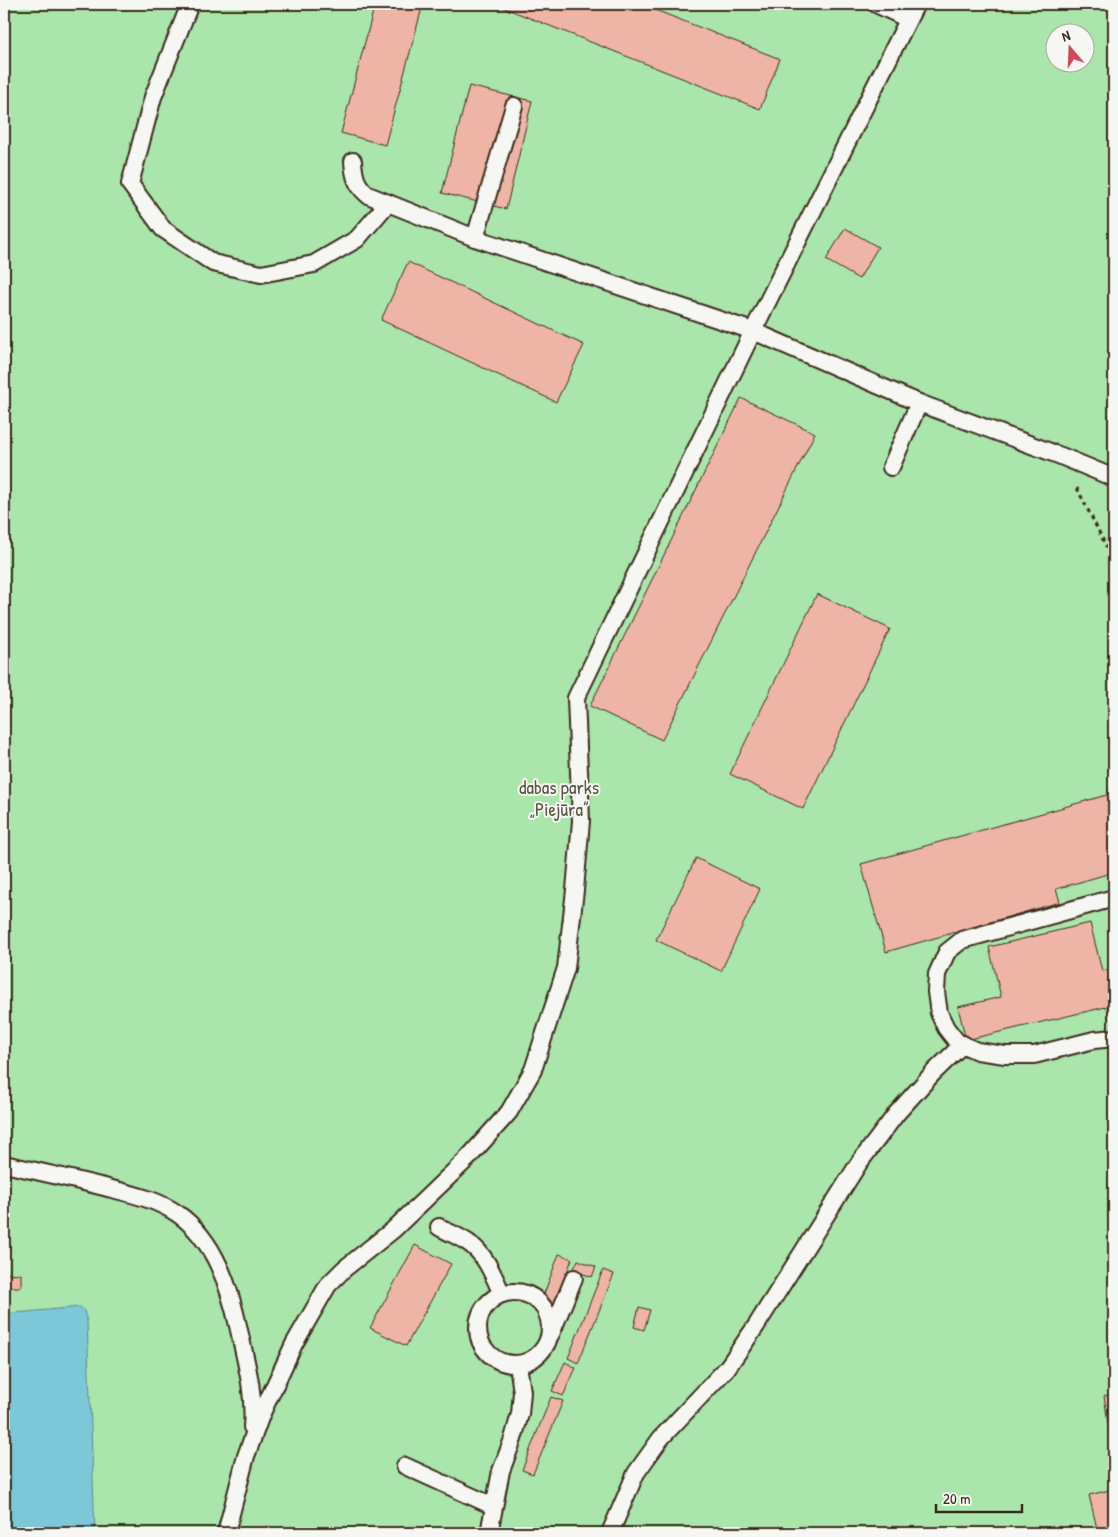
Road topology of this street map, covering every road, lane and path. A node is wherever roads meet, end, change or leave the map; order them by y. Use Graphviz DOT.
graph roads {
  1 [pos="190,4"];
  2 [pos="876,4"];
  3 [pos="916,4"];
  4 [pos="908,19"];
  5 [pos="514,106"];
  6 [pos="353,161"];
  7 [pos="388,203"];
  8 [pos="475,238"];
  9 [pos="753,331"];
  10 [pos="919,403"];
  11 [pos="1061,456"];
  12 [pos="891,467"];
  13 [pos="1114,478"];
  14 [pos="1114,562"];
  15 [pos="1114,898"];
  16 [pos="1114,1038"];
  17 [pos="963,1044"];
  18 [pos="4,1164"];
  19 [pos="438,1227"];
  20 [pos="574,1278"];
  21 [pos="502,1294"];
  22 [pos="547,1343"];
  23 [pos="518,1364"];
  24 [pos="251,1442"];
  25 [pos="405,1466"];
  26 [pos="493,1506"];
  27 [pos="226,1533"];
  28 [pos="489,1533"];
  29 [pos="610,1533"];
  1 -- 7 [label="lane"];
  2 -- 4 [label="lane"];
  3 -- 4 [label="lane"];
  4 -- 9 [label="lane"];
  5 -- 8 [label="lane"];
  6 -- 7 [label="lane"];
  7 -- 8 [label="lane"];
  8 -- 9 [label="lane"];
  9 -- 10 [label="lane"];
  9 -- 24 [label="lane"];
  10 -- 11 [label="lane"];
  10 -- 12 [label="lane"];
  11 -- 13 [label="lane"];
  11 -- 14 [label="path"];
  15 -- 17 [label="lane"];
  16 -- 17 [label="lane"];
  17 -- 29 [label="lane"];
  18 -- 24 [label="lane"];
  19 -- 21 [label="lane"];
  20 -- 22 [label="lane"];
  21 -- 22 [label="lane"];
  21 -- 23 [label="lane"];
  22 -- 23 [label="lane"];
  23 -- 26 [label="lane"];
  24 -- 27 [label="lane"];
  25 -- 26 [label="lane"];
  26 -- 28 [label="lane"];
}
